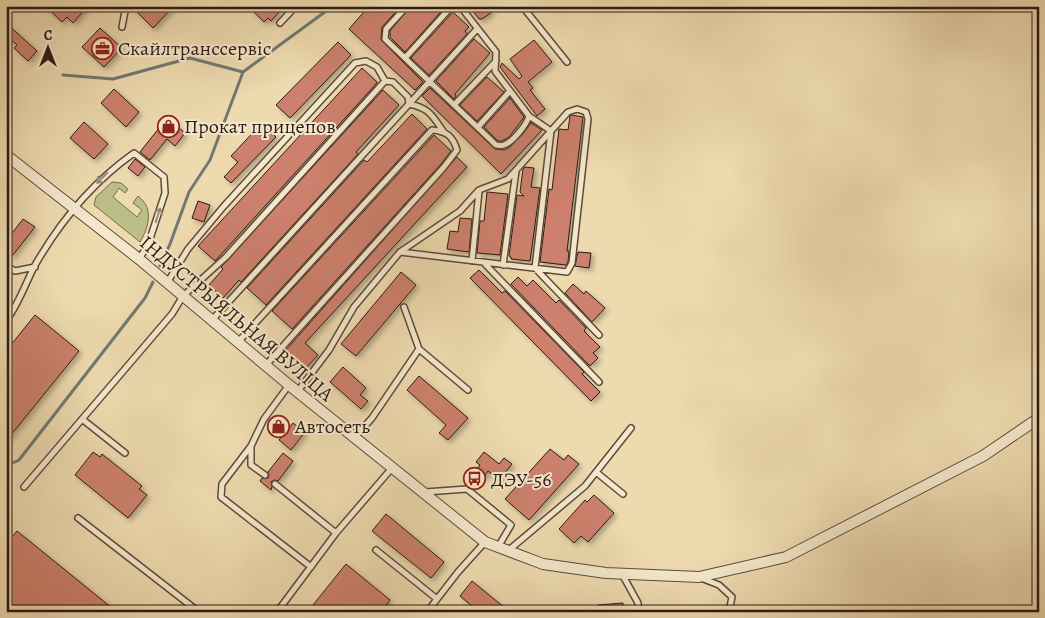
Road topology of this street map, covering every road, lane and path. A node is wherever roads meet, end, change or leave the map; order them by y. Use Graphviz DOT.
graph roads {
  1 [pos="126,6"];
  2 [pos="296,6"];
  3 [pos="407,6"];
  4 [pos="452,6"];
  5 [pos="460,6"];
  6 [pos="522,6"];
  7 [pos="280,23"];
  8 [pos="122,27"];
  9 [pos="477,29"];
  10 [pos="405,58"];
  11 [pos="496,61"];
  12 [pos="567,62"];
  13 [pos="385,81"];
  14 [pos="430,81"];
  15 [pos="510,90"];
  16 [pos="409,104"];
  17 [pos="454,105"];
  18 [pos="529,116"];
  19 [pos="478,127"];
  20 [pos="443,130"];
  21 [pos="551,130"];
  22 [pos="6,155"];
  23 [pos="516,170"];
  24 [pos="479,190"];
  25 [pos="75,209"];
  26 [pos="400,252"];
  27 [pos="139,259"];
  28 [pos="472,261"];
  29 [pos="484,262"];
  30 [pos="503,265"];
  31 [pos="6,266"];
  32 [pos="35,267"];
  33 [pos="535,268"];
  34 [pos="167,282"];
  35 [pos="183,296"];
  36 [pos="404,307"];
  37 [pos="212,320"];
  38 [pos="6,321"];
  39 [pos="599,334"];
  40 [pos="238,342"];
  41 [pos="419,349"];
  42 [pos="266,365"];
  43 [pos="599,382"];
  44 [pos="293,388"];
  45 [pos="468,390"];
  46 [pos="1039,418"];
  47 [pos="82,419"];
  48 [pos="631,428"];
  49 [pos="354,437"];
  50 [pos="251,446"];
  51 [pos="125,454"];
  52 [pos="392,468"];
  53 [pos="596,472"];
  54 [pos="265,475"];
  55 [pos="275,484"];
  56 [pos="24,487"];
  57 [pos="422,492"];
  58 [pos="624,494"];
  59 [pos="78,518"];
  60 [pos="336,533"];
  61 [pos="485,542"];
  62 [pos="498,546"];
  63 [pos="376,550"];
  64 [pos="509,551"];
  65 [pos="311,567"];
  66 [pos="622,574"];
  67 [pos="698,577"];
  68 [pos="437,598"];
  69 [pos="199,612"];
  70 [pos="277,612"];
  71 [pos="427,612"];
  72 [pos="638,612"];
  73 [pos="729,612"];
  1 -- 8 [label="lane"];
  2 -- 7 [label="lane"];
  3 -- 10 [label="lane"];
  4 -- 10 [label="lane"];
  5 -- 9 [label="lane"];
  6 -- 12 [label="lane"];
  9 -- 11 [label="lane"];
  9 -- 14 [label="lane"];
  10 -- 14 [label="lane"];
  11 -- 15 [label="lane"];
  11 -- 17 [label="lane"];
  13 -- 16 [label="lane"];
  13 -- 34 [label="lane"];
  13 -- 35 [label="lane"];
  14 -- 16 [label="lane"];
  14 -- 17 [label="lane"];
  15 -- 18 [label="lane"];
  15 -- 19 [label="lane"];
  16 -- 20 [label="lane"];
  16 -- 37 [label="lane"];
  17 -- 19 [label="lane"];
  18 -- 19 [label="lane"];
  18 -- 21 [label="lane"];
  20 -- 40 [label="lane"];
  20 -- 42 [label="lane"];
  21 -- 23 [label="lane"];
  21 -- 33 [label="lane"];
  21 -- 33 [label="lane"];
  22 -- 25 [label="street, ІНДУСТРЫЯЛЬНАЯ ВУЛІЦА"];
  23 -- 24 [label="lane"];
  23 -- 30 [label="lane"];
  24 -- 26 [label="lane"];
  24 -- 28 [label="lane"];
  25 -- 27 [label="street, ІНДУСТРЫЯЛЬНАЯ ВУЛІЦА"];
  27 -- 25 [label="lane, one-way"];
  25 -- 32 [label="lane"];
  26 -- 28 [label="lane"];
  26 -- 44 [label="lane"];
  27 -- 34 [label="street, ІНДУСТРЫЯЛЬНАЯ ВУЛІЦА"];
  28 -- 29 [label="lane"];
  29 -- 30 [label="lane"];
  29 -- 43 [label="lane"];
  30 -- 33 [label="lane"];
  31 -- 32 [label="lane"];
  32 -- 38 [label="lane"];
  33 -- 39 [label="lane"];
  34 -- 35 [label="street, ІНДУСТРЫЯЛЬНАЯ ВУЛІЦА"];
  35 -- 37 [label="street, ІНДУСТРЫЯЛЬНАЯ ВУЛІЦА"];
  35 -- 47 [label="lane"];
  36 -- 41 [label="lane"];
  37 -- 40 [label="street, ІНДУСТРЫЯЛЬНАЯ ВУЛІЦА"];
  40 -- 42 [label="street, ІНДУСТРЫЯЛЬНАЯ ВУЛІЦА"];
  41 -- 45 [label="lane"];
  41 -- 49 [label="lane"];
  42 -- 44 [label="street, ІНДУСТРЫЯЛЬНАЯ ВУЛІЦА"];
  44 -- 49 [label="street, ІНДУСТРЫЯЛЬНАЯ ВУЛІЦА"];
  44 -- 50 [label="lane"];
  46 -- 67 [label="street, ІНДУСТРЫЯЛЬНАЯ ВУЛІЦА"];
  47 -- 51 [label="lane"];
  47 -- 56 [label="lane"];
  48 -- 53 [label="lane"];
  49 -- 52 [label="street, ІНДУСТРЫЯЛЬНАЯ ВУЛІЦА"];
  50 -- 54 [label="lane"];
  50 -- 65 [label="lane"];
  52 -- 57 [label="street, ІНДУСТРЫЯЛЬНАЯ ВУЛІЦА"];
  52 -- 60 [label="lane"];
  53 -- 58 [label="lane"];
  53 -- 64 [label="lane"];
  55 -- 60 [label="lane"];
  57 -- 61 [label="street, ІНДУСТРЫЯЛЬНАЯ ВУЛІЦА"];
  57 -- 62 [label="lane"];
  59 -- 69 [label="lane"];
  60 -- 65 [label="lane"];
  61 -- 62 [label="street, ІНДУСТРЫЯЛЬНАЯ ВУЛІЦА"];
  61 -- 68 [label="lane"];
  62 -- 64 [label="street, ІНДУСТРЫЯЛЬНАЯ ВУЛІЦА"];
  63 -- 68 [label="lane"];
  64 -- 66 [label="street, ІНДУСТРЫЯЛЬНАЯ ВУЛІЦА"];
  65 -- 70 [label="lane"];
  66 -- 67 [label="street, ІНДУСТРЫЯЛЬНАЯ ВУЛІЦА"];
  66 -- 72 [label="lane"];
  67 -- 73 [label="lane"];
  68 -- 71 [label="lane"];
}
